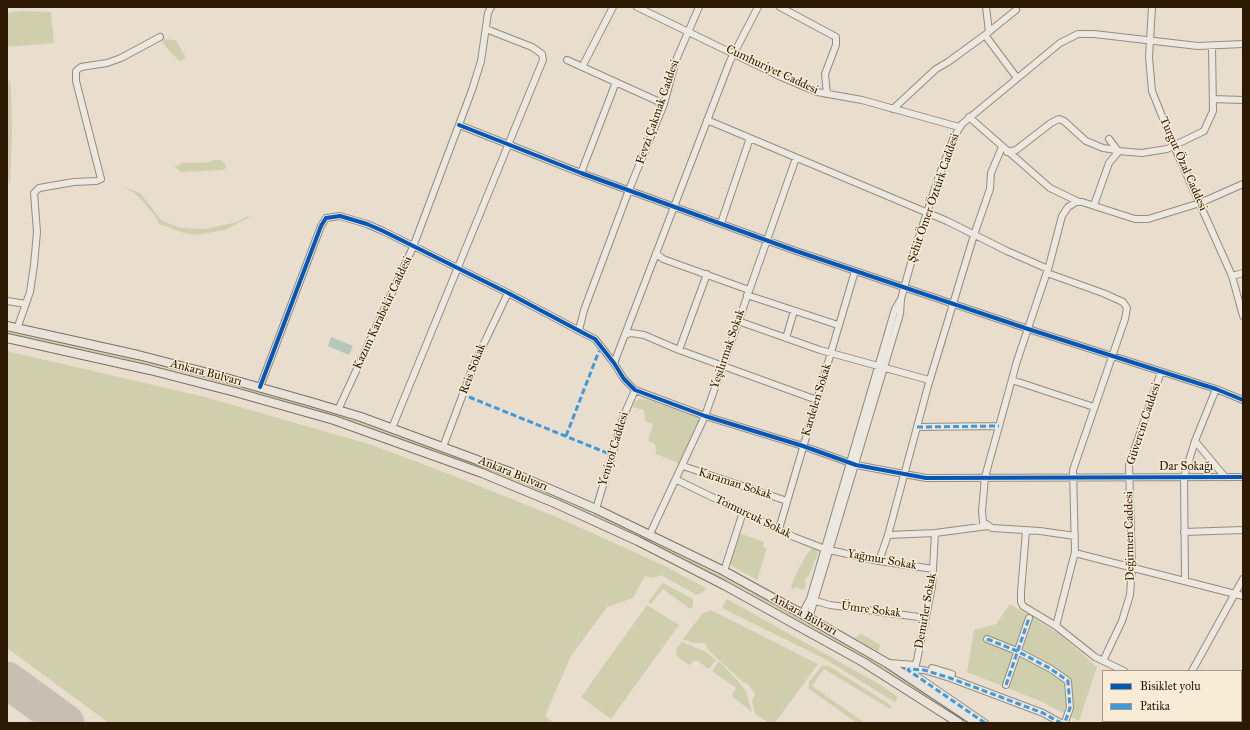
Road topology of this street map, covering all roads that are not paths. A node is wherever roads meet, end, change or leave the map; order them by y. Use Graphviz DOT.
graph roads {
  1 [pos="613,7"];
  2 [pos="637,7"];
  3 [pos="699,7"];
  4 [pos="758,7"];
  5 [pos="780,7"];
  6 [pos="986,7"];
  7 [pos="1152,7"];
  8 [pos="491,8"];
  9 [pos="1016,10"];
  10 [pos="486,29"];
  11 [pos="689,31"];
  12 [pos="987,34"];
  13 [pos="160,37"];
  14 [pos="1150,40"];
  15 [pos="1243,44"];
  16 [pos="1212,46"];
  17 [pos="734,53"];
  18 [pos="567,60"];
  19 [pos="582,67"];
  20 [pos="1017,78"];
  21 [pos="616,82"];
  22 [pos="827,94"];
  23 [pos="1213,99"];
  24 [pos="1243,100"];
  25 [pos="664,104"];
  26 [pos="893,109"];
  27 [pos="969,117"];
  28 [pos="707,120"];
  29 [pos="460,125"];
  30 [pos="959,127"];
  31 [pos="750,138"];
  32 [pos="1109,139"];
  33 [pos="508,144"];
  34 [pos="1174,146"];
  35 [pos="1002,147"];
  36 [pos="1118,150"];
  37 [pos="1008,152"];
  38 [pos="796,158"];
  39 [pos="581,172"];
  40 [pos="1243,184"];
  41 [pos="628,190"];
  42 [pos="1079,202"];
  43 [pos="1200,203"];
  44 [pos="1094,205"];
  45 [pos="674,206"];
  46 [pos="927,212"];
  47 [pos="721,223"];
  48 [pos="974,235"];
  49 [pos="767,240"];
  50 [pos="413,246"];
  51 [pos="656,254"];
  52 [pos="457,268"];
  53 [pos="855,271"];
  54 [pos="1047,271"];
  55 [pos="1243,273"];
  56 [pos="707,274"];
  57 [pos="1232,276"];
  58 [pos="905,288"];
  59 [pos="508,293"];
  60 [pos="748,293"];
  61 [pos="7,301"];
  62 [pos="26,304"];
  63 [pos="953,304"];
  64 [pos="794,311"];
  65 [pos="1243,316"];
  66 [pos="738,321"];
  67 [pos="838,325"];
  68 [pos="7,326"];
  69 [pos="17,328"];
  70 [pos="1028,329"];
  71 [pos="579,330"];
  72 [pos="625,335"];
  73 [pos="7,338"];
  74 [pos="786,338"];
  75 [pos="679,350"];
  76 [pos="832,352"];
  77 [pos="1112,356"];
  78 [pos="614,363"];
  79 [pos="722,366"];
  80 [pos="881,367"];
  81 [pos="1161,372"];
  82 [pos="929,380"];
  83 [pos="1012,380"];
  84 [pos="260,387"];
  85 [pos="1216,389"];
  86 [pos="635,390"];
  87 [pos="817,400"];
  88 [pos="1243,400"];
  89 [pos="1094,407"];
  90 [pos="338,410"];
  91 [pos="705,416"];
  92 [pos="999,426"];
  93 [pos="917,427"];
  94 [pos="392,428"];
  95 [pos="1195,441"];
  96 [pos="803,446"];
  97 [pos="443,447"];
  98 [pos="853,464"];
  99 [pos="683,466"];
  100 [pos="904,475"];
  101 [pos="1073,476"];
  102 [pos="985,477"];
  103 [pos="1128,477"];
  104 [pos="1184,477"];
  105 [pos="1226,477"];
  106 [pos="1243,477"];
  107 [pos="677,480"];
  108 [pos="787,501"];
  109 [pos="596,509"];
  110 [pos="743,512"];
  111 [pos="988,526"];
  112 [pos="779,529"];
  113 [pos="1243,530"];
  114 [pos="1026,531"];
  115 [pos="1184,532"];
  116 [pos="935,533"];
  117 [pos="650,534"];
  118 [pos="888,534"];
  119 [pos="1075,536"];
  120 [pos="827,550"];
  121 [pos="1075,553"];
  122 [pos="879,561"];
  123 [pos="1132,567"];
  124 [pos="933,569"];
  125 [pos="724,571"];
  126 [pos="1243,579"];
  127 [pos="1185,580"];
  128 [pos="1235,594"];
  129 [pos="1243,596"];
  130 [pos="816,601"];
  131 [pos="806,616"];
  132 [pos="926,618"];
  133 [pos="1029,618"];
  134 [pos="1056,626"];
  135 [pos="987,639"];
  136 [pos="1017,651"];
  137 [pos="1103,661"];
  138 [pos="887,663"];
  139 [pos="916,665"];
  140 [pos="1122,670"];
  141 [pos="1193,670"];
  142 [pos="1006,685"];
  143 [pos="959,723"];
  144 [pos="977,723"];
  145 [pos="985,723"];
  146 [pos="1064,723"];
  1 -- 19 [label="street"];
  2 -- 11 [label="street, Cumhuriyet Caddesi"];
  3 -- 11 [label="street, Fevzi Çakmak Caddesi"];
  4 -- 17 [label="street"];
  5 -- 22 [label="street"];
  6 -- 12 [label="street"];
  7 -- 14 [label="street, Turgut Özal Caddesi"];
  8 -- 10 [label="street, Kazım Karabekir Caddesi"];
  9 -- 12 [label="street"];
  10 -- 29 [label="street, Kazım Karabekir Caddesi"];
  10 -- 33 [label="street"];
  11 -- 17 [label="street, Cumhuriyet Caddesi"];
  11 -- 25 [label="street, Fevzi Çakmak Caddesi"];
  12 -- 20 [label="street"];
  12 -- 26 [label="street"];
  13 -- 62 [label="street"];
  14 -- 16 [label="street, Şehit Ömer Öztürk Caddesi"];
  14 -- 20 [label="street, Şehit Ömer Öztürk Caddesi"];
  14 -- 34 [label="street, Turgut Özal Caddesi"];
  15 -- 16 [label="street, Şehit Ömer Öztürk Caddesi"];
  16 -- 23 [label="street"];
  17 -- 22 [label="street, Cumhuriyet Caddesi"];
  17 -- 28 [label="street"];
  18 -- 19 [label="street"];
  19 -- 21 [label="street"];
  20 -- 27 [label="street, Şehit Ömer Öztürk Caddesi"];
  21 -- 25 [label="street"];
  21 -- 39 [label="street"];
  22 -- 26 [label="street, Cumhuriyet Caddesi"];
  23 -- 24 [label="street"];
  23 -- 34 [label="street"];
  25 -- 41 [label="street, Fevzi Çakmak Caddesi"];
  26 -- 30 [label="street, Cumhuriyet Caddesi"];
  27 -- 30 [label="street, Şehit Ömer Öztürk Caddesi"];
  27 -- 35 [label="street"];
  28 -- 31 [label="street"];
  28 -- 45 [label="street"];
  29 -- 33 [label="street"];
  29 -- 50 [label="street, Kazım Karabekir Caddesi"];
  30 -- 46 [label="street, Şehit Ömer Öztürk Caddesi"];
  31 -- 38 [label="street"];
  31 -- 47 [label="street"];
  32 -- 36 [label="street"];
  33 -- 39 [label="street"];
  33 -- 52 [label="street"];
  34 -- 36 [label="street"];
  34 -- 43 [label="street, Turgut Özal Caddesi"];
  35 -- 37 [label="street"];
  35 -- 48 [label="street"];
  36 -- 37 [label="street"];
  36 -- 44 [label="street"];
  37 -- 42 [label="street"];
  38 -- 46 [label="street"];
  38 -- 49 [label="street, Yeşilırmak Sokak"];
  39 -- 41 [label="street"];
  40 -- 43 [label="street"];
  41 -- 45 [label="street"];
  41 -- 71 [label="street, Fevzi Çakmak Caddesi"];
  42 -- 44 [label="street"];
  42 -- 54 [label="street"];
  43 -- 44 [label="street"];
  43 -- 57 [label="street, Turgut Özal Caddesi"];
  45 -- 47 [label="street"];
  45 -- 51 [label="street"];
  46 -- 48 [label="street"];
  46 -- 58 [label="street, Şehit Ömer Öztürk Caddesi"];
  47 -- 49 [label="street"];
  48 -- 54 [label="street"];
  48 -- 63 [label="street"];
  49 -- 53 [label="street"];
  49 -- 60 [label="street, Yeşilırmak Sokak"];
  50 -- 52 [label="street"];
  50 -- 84 [label="street"];
  50 -- 90 [label="street, Kazım Karabekir Caddesi"];
  51 -- 56 [label="street"];
  51 -- 72 [label="street"];
  52 -- 59 [label="street"];
  52 -- 94 [label="street"];
  53 -- 58 [label="street"];
  53 -- 67 [label="street, Kardelen Sokak"];
  54 -- 70 [label="street"];
  54 -- 77 [label="street"];
  55 -- 57 [label="street"];
  56 -- 60 [label="street"];
  56 -- 75 [label="street"];
  57 -- 65 [label="street, Turgut Özal Caddesi"];
  58 -- 63 [label="street"];
  58 -- 80 [label="street, Şehit Ömer Öztürk Caddesi"];
  59 -- 71 [label="street"];
  59 -- 97 [label="street, Reis Sokak"];
  60 -- 64 [label="street"];
  60 -- 66 [label="street, Yeşilırmak Sokak"];
  61 -- 62 [label="street"];
  62 -- 69 [label="street"];
  63 -- 70 [label="street"];
  63 -- 82 [label="street"];
  64 -- 67 [label="street"];
  64 -- 74 [label="street"];
  66 -- 74 [label="street"];
  66 -- 79 [label="street, Yeşilırmak Sokak"];
  67 -- 76 [label="street, Kardelen Sokak"];
  68 -- 69 [label="main road, Ankara Bulvarı"];
  69 -- 84 [label="main road, Ankara Bulvarı"];
  70 -- 77 [label="street"];
  70 -- 83 [label="street"];
  71 -- 78 [label="street"];
  72 -- 75 [label="street"];
  72 -- 78 [label="street"];
  73 -- 143 [label="main road, Ankara Bulvarı"];
  74 -- 76 [label="street"];
  75 -- 79 [label="street"];
  76 -- 80 [label="street"];
  76 -- 87 [label="street, Kardelen Sokak"];
  77 -- 81 [label="street"];
  77 -- 89 [label="street"];
  78 -- 86 [label="street"];
  79 -- 87 [label="street"];
  79 -- 91 [label="street, Yeşilırmak Sokak"];
  80 -- 82 [label="street"];
  80 -- 98 [label="street, Şehit Ömer Öztürk Caddesi"];
  81 -- 85 [label="street"];
  81 -- 103 [label="street, Güvercin Caddesi"];
  82 -- 93 [label="street"];
  83 -- 89 [label="street"];
  83 -- 92 [label="street"];
  84 -- 90 [label="main road, Ankara Bulvarı"];
  85 -- 88 [label="street"];
  85 -- 95 [label="street"];
  86 -- 91 [label="street, Dar Sokağı"];
  86 -- 109 [label="street, Yeniyol Caddesi"];
  87 -- 96 [label="street, Kardelen Sokak"];
  89 -- 101 [label="street"];
  90 -- 94 [label="main road, Ankara Bulvarı"];
  91 -- 96 [label="street, Dar Sokağı"];
  91 -- 99 [label="street, Yeşilırmak Sokak"];
  92 -- 93 [label="street"];
  92 -- 102 [label="street"];
  93 -- 100 [label="street"];
  94 -- 97 [label="main road, Ankara Bulvarı"];
  95 -- 104 [label="street"];
  95 -- 105 [label="street"];
  96 -- 98 [label="street, Dar Sokağı"];
  96 -- 108 [label="street, Kardelen Sokak"];
  97 -- 109 [label="main road, Ankara Bulvarı"];
  98 -- 100 [label="street, Dar Sokağı"];
  98 -- 120 [label="street, Şehit Ömer Öztürk Caddesi"];
  99 -- 107 [label="street, Yeşilırmak Sokak"];
  99 -- 108 [label="street, Karaman Sokak"];
  100 -- 102 [label="street, Dar Sokağı"];
  100 -- 118 [label="street"];
  101 -- 102 [label="street, Dar Sokağı"];
  101 -- 103 [label="street, Dar Sokağı"];
  101 -- 119 [label="street"];
  102 -- 111 [label="street"];
  103 -- 104 [label="street, Dar Sokağı"];
  103 -- 123 [label="street, Değirmen Caddesi"];
  104 -- 105 [label="street, Dar Sokağı"];
  104 -- 115 [label="street"];
  105 -- 106 [label="street, Dar Sokağı"];
  107 -- 110 [label="street, Tomurcuk Sokak"];
  107 -- 117 [label="street, Yeşilırmak Sokak"];
  108 -- 112 [label="street, Kardelen Sokak"];
  109 -- 117 [label="main road, Ankara Bulvarı"];
  110 -- 112 [label="street, Tomurcuk Sokak"];
  110 -- 125 [label="street"];
  111 -- 114 [label="street"];
  111 -- 116 [label="street"];
  112 -- 120 [label="street, Tomurcuk Sokak"];
  113 -- 115 [label="street"];
  114 -- 119 [label="street"];
  114 -- 134 [label="street"];
  115 -- 127 [label="street"];
  116 -- 118 [label="street"];
  116 -- 124 [label="street, Demirler Sokak"];
  117 -- 125 [label="main road, Ankara Bulvarı"];
  118 -- 122 [label="street"];
  119 -- 121 [label="street"];
  120 -- 122 [label="street, Yağmur Sokak"];
  120 -- 130 [label="street, Şehit Ömer Öztürk Caddesi"];
  120 -- 131 [label="street, Şehit Ömer Öztürk Caddesi"];
  121 -- 123 [label="street"];
  121 -- 134 [label="street"];
  122 -- 124 [label="street, Yağmur Sokak"];
  123 -- 127 [label="street"];
  123 -- 137 [label="street, Değirmen Caddesi"];
  124 -- 132 [label="street, Demirler Sokak"];
  125 -- 131 [label="main road, Ankara Bulvarı"];
  126 -- 128 [label="street"];
  127 -- 128 [label="street"];
  128 -- 129 [label="street"];
  128 -- 141 [label="street"];
  130 -- 131 [label="street, Şehit Ömer Öztürk Caddesi"];
  130 -- 132 [label="street, Ümre Sokak"];
  131 -- 138 [label="main road, Ankara Bulvarı"];
  132 -- 139 [label="street, Demirler Sokak"];
  133 -- 136 [label="street"];
  134 -- 137 [label="street"];
  135 -- 136 [label="street"];
  136 -- 142 [label="street"];
  136 -- 146 [label="street"];
  137 -- 140 [label="street"];
  138 -- 139 [label="street"];
  138 -- 144 [label="main road, Ankara Bulvarı"];
  139 -- 146 [label="street"];
  145 -- 146 [label="street"];
}
